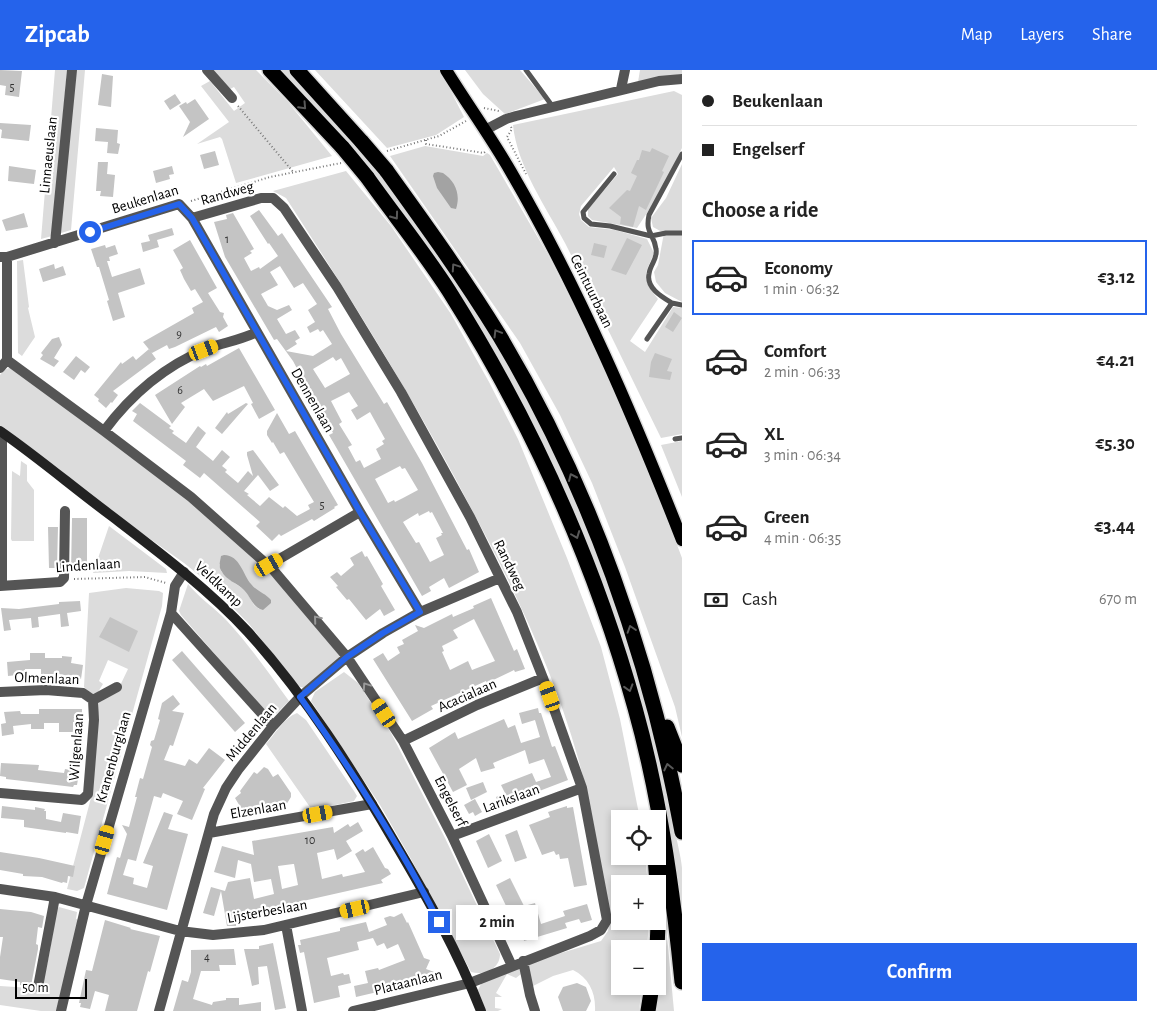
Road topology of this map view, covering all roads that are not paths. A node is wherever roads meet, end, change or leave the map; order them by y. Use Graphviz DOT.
graph roads {
  1 [pos="72,70"];
  2 [pos="207,70"];
  3 [pos="270,70"];
  4 [pos="297,70"];
  5 [pos="446,70"];
  6 [pos="526,70"];
  7 [pos="624,70"];
  8 [pos="681,81"];
  9 [pos="621,89"];
  10 [pos="232,98"];
  11 [pos="553,107"];
  12 [pos="484,130"];
  13 [pos="682,154"];
  14 [pos="614,174"];
  15 [pos="179,204"];
  16 [pos="192,218"];
  17 [pos="682,233"];
  18 [pos="652,236"];
  19 [pos="55,243"];
  20 [pos="3,257"];
  21 [pos="672,303"];
  22 [pos="682,305"];
  23 [pos="256,332"];
  24 [pos="647,339"];
  25 [pos="3,364"];
  26 [pos="104,431"];
  27 [pos="1,432"];
  28 [pos="682,438"];
  29 [pos="675,439"];
  30 [pos="65,511"];
  31 [pos="360,512"];
  32 [pos="682,540"];
  33 [pos="269,565"];
  34 [pos="184,572"];
  35 [pos="500,578"];
  36 [pos="1,586"];
  37 [pos="420,612"];
  38 [pos="171,613"];
  39 [pos="347,657"];
  40 [pos="646,675"];
  41 [pos="543,678"];
  42 [pos="117,687"];
  43 [pos="0,692"];
  44 [pos="300,697"];
  45 [pos="93,700"];
  46 [pos="636,709"];
  47 [pos="274,726"];
  48 [pos="403,741"];
  49 [pos="682,765"];
  50 [pos="582,788"];
  51 [pos="0,793"];
  52 [pos="372,804"];
  53 [pos="649,810"];
  54 [pos="682,832"];
  55 [pos="209,833"];
  56 [pos="452,836"];
  57 [pos="0,889"];
  58 [pos="424,892"];
  59 [pos="55,897"];
  60 [pos="86,905"];
  61 [pos="286,925"];
  62 [pos="180,931"];
  63 [pos="524,961"];
  64 [pos="512,966"];
  65 [pos="682,982"];
  66 [pos="470,983"];
  67 [pos="38,986"];
  68 [pos="651,995"];
  69 [pos="61,1011"];
  70 [pos="159,1011"];
  71 [pos="302,1011"];
  72 [pos="353,1011"];
  73 [pos="481,1011"];
  74 [pos="535,1011"];
  75 [pos="648,1011"];
  1 -- 19 [label="street, Linnaeuslaan"];
  2 -- 10 [label="street"];
  3 -- 46 [label="highway, one-way, bridge"];
  40 -- 4 [label="highway, one-way, bridge"];
  5 -- 12 [label="main road, Ceintuurbaan"];
  6 -- 11 [label="lane"];
  7 -- 9 [label="street"];
  8 -- 9 [label="street"];
  9 -- 11 [label="street"];
  11 -- 12 [label="street"];
  12 -- 32 [label="main road, Ceintuurbaan"];
  13 -- 18 [label="lane"];
  14 -- 18 [label="lane"];
  15 -- 16 [label="street, Dennenlaan"];
  15 -- 19 [label="street, Beukenlaan"];
  16 -- 23 [label="street, Dennenlaan"];
  16 -- 35 [label="street, Randweg"];
  17 -- 18 [label="lane"];
  18 -- 21 [label="lane"];
  19 -- 20 [label="street, Beukenlaan"];
  20 -- 25 [label="street"];
  21 -- 22 [label="lane"];
  21 -- 24 [label="lane"];
  23 -- 26 [label="street"];
  23 -- 31 [label="street, Dennenlaan"];
  25 -- 26 [label="street"];
  26 -- 33 [label="street"];
  27 -- 34 [label="street, Veldkamp"];
  27 -- 36 [label="street, Lindenlaan"];
  28 -- 29 [label="lane"];
  30 -- 36 [label="street, Lindenlaan"];
  31 -- 33 [label="street"];
  31 -- 37 [label="street, Dennenlaan"];
  39 -- 33 [label="street, one-way"];
  34 -- 38 [label="street, Kranenburglaan"];
  34 -- 44 [label="street, Veldkamp"];
  35 -- 37 [label="street, Middenlaan"];
  35 -- 41 [label="street, Randweg"];
  37 -- 39 [label="street, Middenlaan"];
  38 -- 47 [label="street"];
  38 -- 60 [label="street, Kranenburglaan"];
  39 -- 44 [label="street, Middenlaan"];
  48 -- 39 [label="street, Engelserf, one-way"];
  40 -- 49 [label="highway"];
  54 -- 40 [label="highway, one-way"];
  41 -- 48 [label="street, Acacialaan"];
  41 -- 50 [label="street, Randweg"];
  42 -- 45 [label="street, Olmenlaan"];
  43 -- 45 [label="street, Olmenlaan"];
  44 -- 47 [label="street, Middenlaan"];
  44 -- 52 [label="street, Veldkamp"];
  45 -- 51 [label="street, Wilgenlaan"];
  46 -- 53 [label="highway"];
  46 -- 65 [label="highway"];
  47 -- 55 [label="street, Middenlaan"];
  48 -- 56 [label="street, Engelserf"];
  50 -- 56 [label="street, Larikslaan"];
  50 -- 63 [label="street, Randweg"];
  52 -- 55 [label="street, Elzenlaan"];
  52 -- 58 [label="street"];
  55 -- 62 [label="street, Middenlaan"];
  56 -- 64 [label="street, Engelserf"];
  57 -- 59 [label="street, Lijsterbeslaan"];
  58 -- 61 [label="street, Lijsterbeslaan"];
  58 -- 66 [label="street"];
  59 -- 60 [label="street, Lijsterbeslaan"];
  59 -- 67 [label="street"];
  60 -- 62 [label="street, Lijsterbeslaan"];
  60 -- 69 [label="street, Kranenburglaan"];
  61 -- 62 [label="street, Lijsterbeslaan"];
  61 -- 71 [label="street"];
  62 -- 70 [label="street, Middenlaan"];
  63 -- 64 [label="street, Randweg"];
  63 -- 74 [label="street"];
  64 -- 66 [label="street, Randweg"];
  66 -- 72 [label="street, Plataanlaan"];
  66 -- 73 [label="street"];
  68 -- 75 [label="highway"];
}
